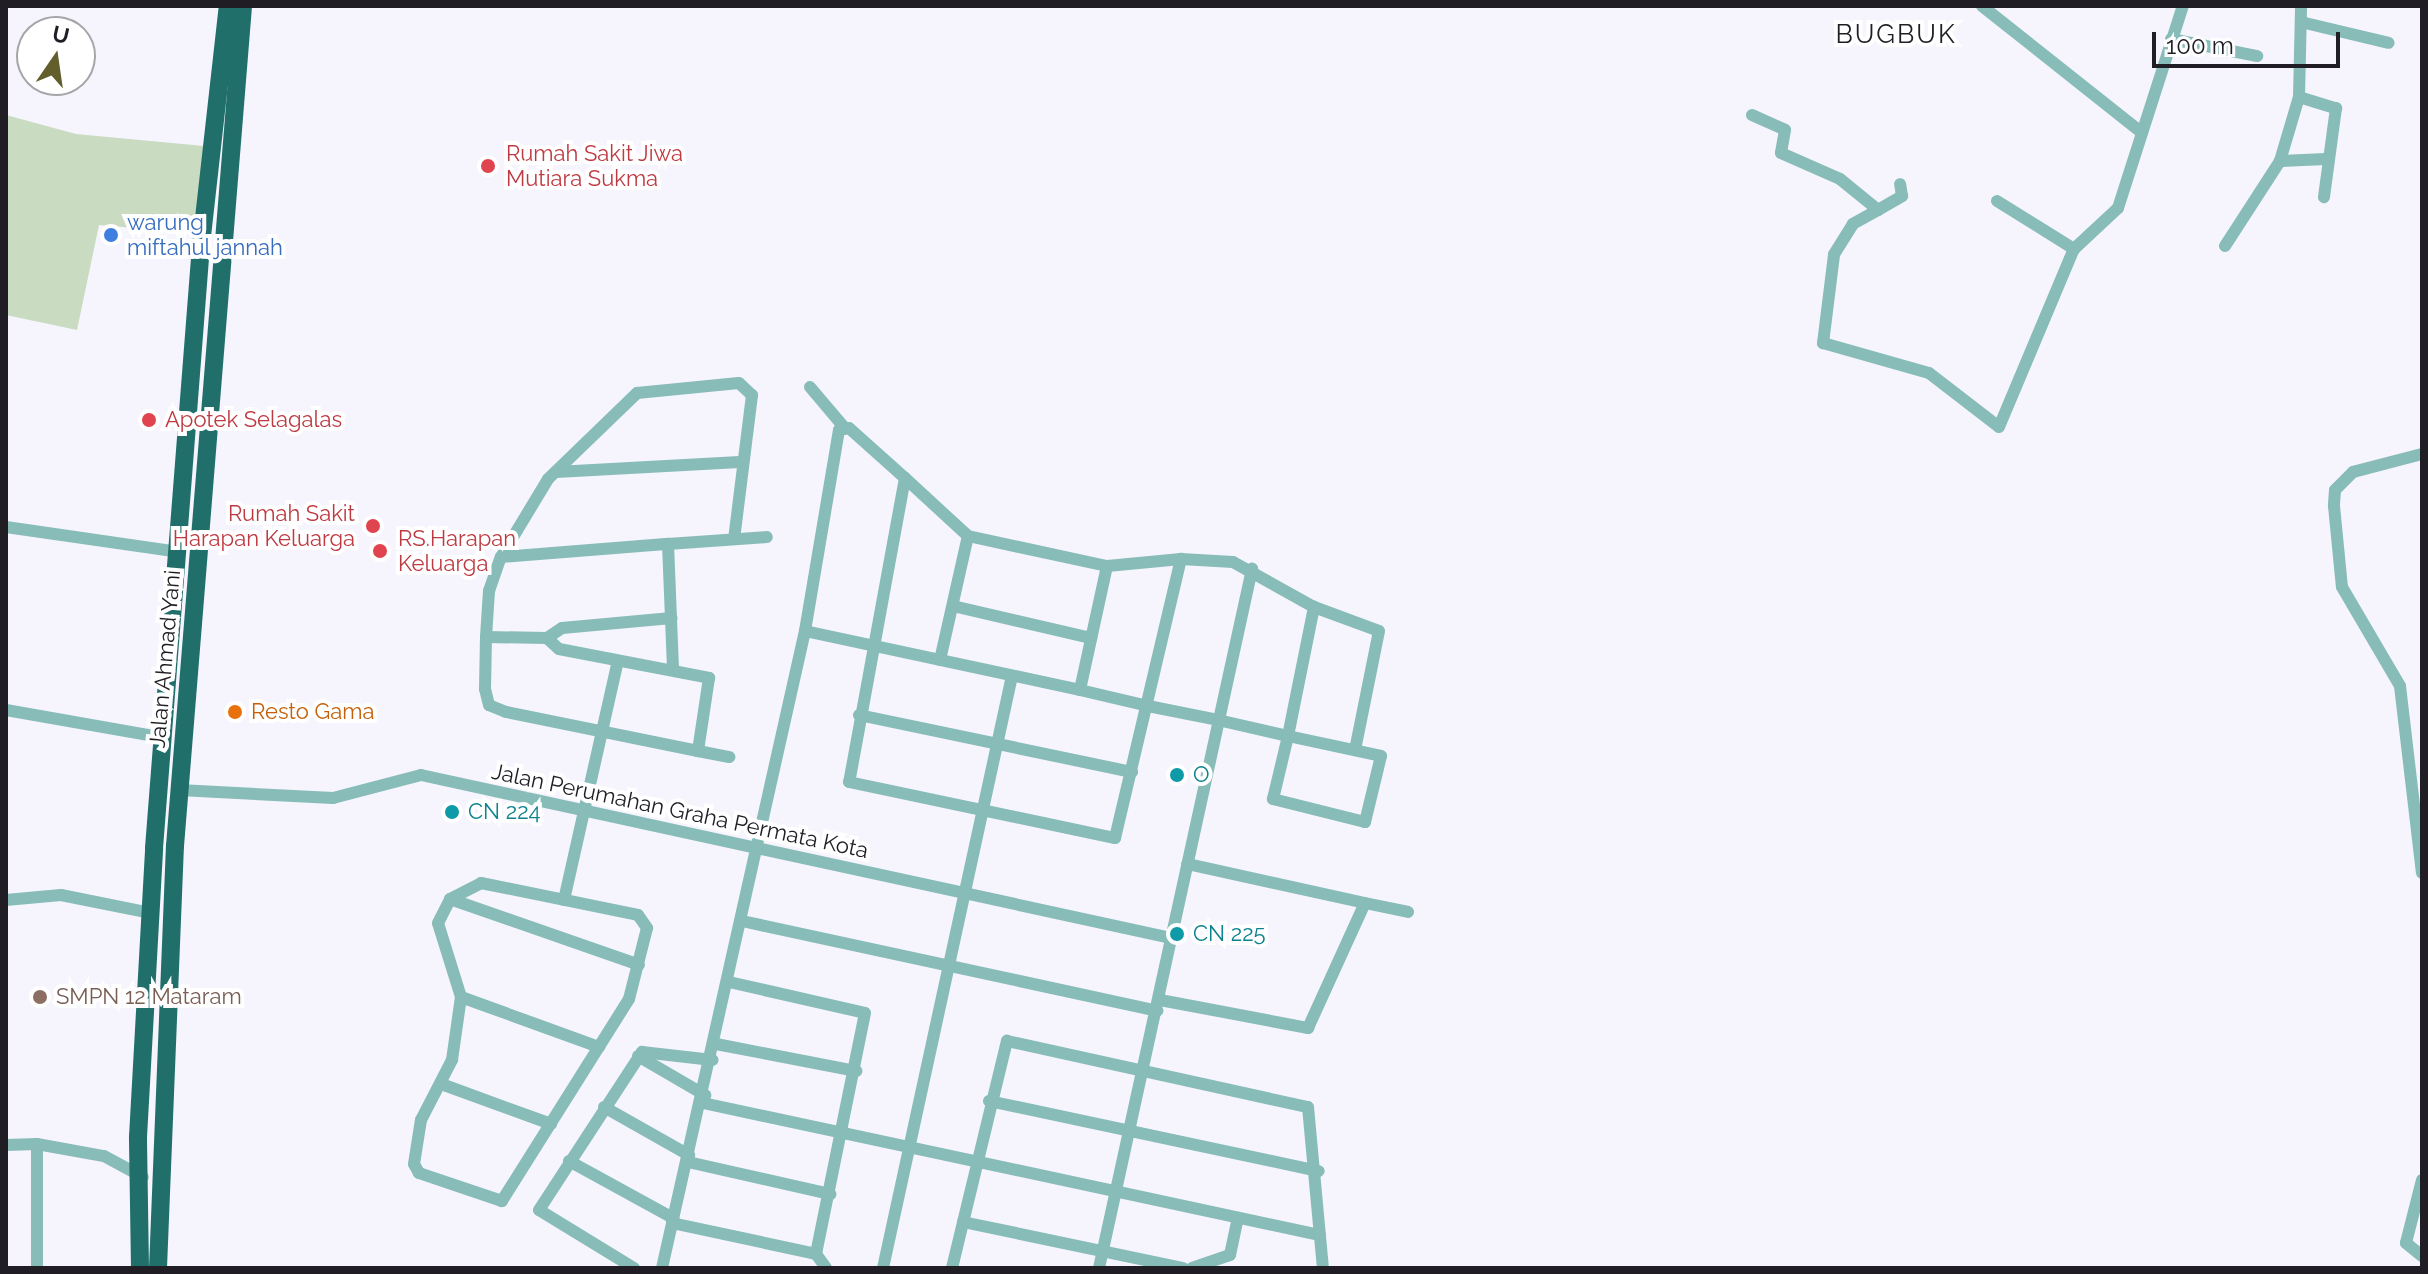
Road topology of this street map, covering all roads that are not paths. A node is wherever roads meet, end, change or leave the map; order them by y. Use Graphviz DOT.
graph roads {
  1 [pos="228,6"];
  2 [pos="243,6"];
  3 [pos="1982,6"];
  4 [pos="2008,6"];
  5 [pos="2183,6"];
  6 [pos="2301,6"];
  7 [pos="2000,18"];
  8 [pos="2301,22"];
  9 [pos="2171,39"];
  10 [pos="2389,43"];
  11 [pos="2257,56"];
  12 [pos="2299,97"];
  13 [pos="1752,115"];
  14 [pos="2142,133"];
  15 [pos="2326,159"];
  16 [pos="2280,161"];
  17 [pos="1900,184"];
  18 [pos="2324,197"];
  19 [pos="1997,201"];
  20 [pos="1878,210"];
  21 [pos="2225,246"];
  22 [pos="2074,249"];
  23 [pos="810,387"];
  24 [pos="843,426"];
  25 [pos="2422,454"];
  26 [pos="740,462"];
  27 [pos="556,472"];
  28 [pos="905,478"];
  29 [pos="6,527"];
  30 [pos="968,536"];
  31 [pos="767,537"];
  32 [pos="734,539"];
  33 [pos="668,544"];
  34 [pos="180,552"];
  35 [pos="501,557"];
  36 [pos="1181,559"];
  37 [pos="1107,566"];
  38 [pos="1252,569"];
  39 [pos="188,570"];
  40 [pos="186,594"];
  41 [pos="953,606"];
  42 [pos="1314,607"];
  43 [pos="672,618"];
  44 [pos="805,631"];
  45 [pos="486,637"];
  46 [pos="547,638"];
  47 [pos="1091,638"];
  48 [pos="873,646"];
  49 [pos="940,660"];
  50 [pos="618,661"];
  51 [pos="673,669"];
  52 [pos="1012,676"];
  53 [pos="1080,690"];
  54 [pos="1148,706"];
  55 [pos="6,710"];
  56 [pos="859,715"];
  57 [pos="1218,720"];
  58 [pos="604,731"];
  59 [pos="1288,736"];
  60 [pos="165,738"];
  61 [pos="997,743"];
  62 [pos="1355,750"];
  63 [pos="698,751"];
  64 [pos="729,757"];
  65 [pos="1132,772"];
  66 [pos="179,790"];
  67 [pos="586,811"];
  68 [pos="981,813"];
  69 [pos="175,846"];
  70 [pos="154,848"];
  71 [pos="757,848"];
  72 [pos="1187,864"];
  73 [pos="2422,873"];
  74 [pos="963,893"];
  75 [pos="450,899"];
  76 [pos="6,900"];
  77 [pos="564,900"];
  78 [pos="1365,903"];
  79 [pos="1408,912"];
  80 [pos="151,913"];
  81 [pos="742,921"];
  82 [pos="1171,938"];
  83 [pos="639,965"];
  84 [pos="946,965"];
  85 [pos="729,982"];
  86 [pos="461,997"];
  87 [pos="1159,1006"];
  88 [pos="716,1044"];
  89 [pos="599,1047"];
  90 [pos="638,1056"];
  91 [pos="713,1060"];
  92 [pos="856,1071"];
  93 [pos="1144,1071"];
  94 [pos="444,1085"];
  95 [pos="704,1099"];
  96 [pos="989,1101"];
  97 [pos="604,1107"];
  98 [pos="551,1124"];
  99 [pos="1129,1131"];
  100 [pos="844,1133"];
  101 [pos="37,1144"];
  102 [pos="6,1145"];
  103 [pos="909,1147"];
  104 [pos="688,1159"];
  105 [pos="569,1161"];
  106 [pos="976,1162"];
  107 [pos="1319,1171"];
  108 [pos="150,1174"];
  109 [pos="2422,1180"];
  110 [pos="1115,1192"];
  111 [pos="830,1194"];
  112 [pos="2420,1195"];
  113 [pos="1238,1218"];
  114 [pos="673,1221"];
  115 [pos="963,1222"];
  116 [pos="1320,1235"];
  117 [pos="1102,1252"];
  118 [pos="816,1254"];
  119 [pos="2422,1256"];
  120 [pos="37,1268"];
  121 [pos="140,1268"];
  122 [pos="158,1268"];
  123 [pos="634,1268"];
  124 [pos="662,1268"];
  125 [pos="826,1268"];
  126 [pos="883,1268"];
  127 [pos="952,1268"];
  128 [pos="1099,1268"];
  129 [pos="1183,1268"];
  130 [pos="1192,1268"];
  131 [pos="1323,1268"];
  1 -- 34 [label="highway"];
  2 -- 39 [label="highway, Jalan Ahmad Yani"];
  3 -- 7 [label="street"];
  4 -- 7 [label="street"];
  5 -- 9 [label="street"];
  6 -- 8 [label="street"];
  7 -- 14 [label="street"];
  8 -- 10 [label="street"];
  8 -- 12 [label="street"];
  9 -- 11 [label="street"];
  9 -- 14 [label="street"];
  12 -- 15 [label="street"];
  12 -- 16 [label="street"];
  13 -- 20 [label="street"];
  14 -- 22 [label="street"];
  15 -- 16 [label="street"];
  15 -- 18 [label="street"];
  16 -- 21 [label="street"];
  17 -- 20 [label="street"];
  19 -- 22 [label="street"];
  20 -- 22 [label="street"];
  23 -- 24 [label="street"];
  24 -- 28 [label="street"];
  24 -- 44 [label="street"];
  25 -- 73 [label="street"];
  26 -- 27 [label="street"];
  26 -- 27 [label="street"];
  26 -- 32 [label="street"];
  27 -- 35 [label="street"];
  28 -- 30 [label="street"];
  28 -- 48 [label="street"];
  29 -- 34 [label="street"];
  30 -- 37 [label="street"];
  30 -- 41 [label="street"];
  31 -- 32 [label="street"];
  32 -- 33 [label="street"];
  33 -- 35 [label="street"];
  33 -- 43 [label="street"];
  34 -- 39 [label="highway"];
  35 -- 45 [label="street"];
  36 -- 37 [label="street"];
  36 -- 38 [label="street"];
  36 -- 54 [label="street"];
  37 -- 47 [label="street"];
  38 -- 42 [label="street"];
  38 -- 57 [label="street"];
  39 -- 40 [label="highway, Jalan Ahmad Yani"];
  40 -- 60 [label="highway"];
  40 -- 66 [label="highway, Jalan Ahmad Yani"];
  41 -- 47 [label="street"];
  41 -- 49 [label="street"];
  42 -- 59 [label="street"];
  42 -- 62 [label="street"];
  43 -- 46 [label="street"];
  43 -- 51 [label="street"];
  44 -- 48 [label="street"];
  44 -- 71 [label="street"];
  45 -- 46 [label="street"];
  45 -- 58 [label="street"];
  46 -- 50 [label="street"];
  47 -- 53 [label="street"];
  48 -- 49 [label="street"];
  48 -- 56 [label="street"];
  49 -- 52 [label="street"];
  50 -- 51 [label="street"];
  50 -- 58 [label="street"];
  51 -- 63 [label="street"];
  52 -- 53 [label="street"];
  52 -- 61 [label="street"];
  53 -- 54 [label="street"];
  54 -- 57 [label="street"];
  54 -- 65 [label="street"];
  55 -- 60 [label="street"];
  56 -- 61 [label="street"];
  56 -- 68 [label="street"];
  57 -- 59 [label="street"];
  57 -- 72 [label="street"];
  58 -- 63 [label="street"];
  58 -- 67 [label="street"];
  59 -- 62 [label="street"];
  59 -- 62 [label="street"];
  60 -- 70 [label="highway"];
  61 -- 65 [label="street"];
  61 -- 68 [label="street"];
  63 -- 64 [label="street"];
  65 -- 68 [label="street"];
  66 -- 67 [label="street, Jalan Perumahan Graha Permata Kota"];
  66 -- 69 [label="highway, Jalan Ahmad Yani"];
  67 -- 71 [label="street, Jalan Perumahan Graha Permata Kota"];
  67 -- 77 [label="street"];
  68 -- 74 [label="street"];
  69 -- 70 [label="highway"];
  69 -- 108 [label="highway, Jalan Ahmad Yani"];
  70 -- 80 [label="highway"];
  71 -- 74 [label="street, Jalan Perumahan Graha Permata Kota"];
  71 -- 81 [label="street"];
  72 -- 78 [label="street"];
  72 -- 82 [label="street"];
  74 -- 82 [label="street, Jalan Perumahan Graha Permata Kota"];
  74 -- 84 [label="street"];
  75 -- 77 [label="street"];
  75 -- 83 [label="street"];
  75 -- 86 [label="street"];
  76 -- 80 [label="street"];
  77 -- 83 [label="street"];
  78 -- 79 [label="street"];
  78 -- 87 [label="street"];
  80 -- 108 [label="highway"];
  81 -- 84 [label="street"];
  81 -- 85 [label="street"];
  82 -- 87 [label="street"];
  83 -- 89 [label="street"];
  84 -- 87 [label="street"];
  84 -- 103 [label="street"];
  85 -- 88 [label="street"];
  85 -- 92 [label="street"];
  86 -- 89 [label="street"];
  86 -- 94 [label="street"];
  87 -- 93 [label="street"];
  88 -- 91 [label="street"];
  88 -- 92 [label="street"];
  89 -- 98 [label="street"];
  90 -- 91 [label="street"];
  90 -- 95 [label="street"];
  90 -- 97 [label="street"];
  91 -- 95 [label="street"];
  92 -- 100 [label="street"];
  93 -- 96 [label="street"];
  93 -- 99 [label="street"];
  93 -- 107 [label="street"];
  94 -- 98 [label="street"];
  94 -- 98 [label="street"];
  95 -- 100 [label="street"];
  95 -- 104 [label="street"];
  96 -- 99 [label="street"];
  96 -- 106 [label="street"];
  97 -- 104 [label="street"];
  97 -- 105 [label="street"];
  99 -- 107 [label="street"];
  99 -- 110 [label="street"];
  100 -- 103 [label="street"];
  100 -- 111 [label="street"];
  101 -- 102 [label="street"];
  101 -- 108 [label="street"];
  101 -- 120 [label="street"];
  103 -- 106 [label="street"];
  103 -- 126 [label="street"];
  104 -- 111 [label="street"];
  104 -- 114 [label="street"];
  105 -- 114 [label="street"];
  105 -- 123 [label="street"];
  106 -- 110 [label="street"];
  106 -- 115 [label="street"];
  107 -- 116 [label="street"];
  108 -- 121 [label="highway"];
  108 -- 122 [label="highway, Jalan Ahmad Yani"];
  109 -- 112 [label="street"];
  110 -- 113 [label="street"];
  110 -- 117 [label="street"];
  111 -- 118 [label="street"];
  112 -- 119 [label="street"];
  113 -- 116 [label="street"];
  113 -- 130 [label="street"];
  114 -- 118 [label="street"];
  114 -- 124 [label="street"];
  115 -- 117 [label="street"];
  115 -- 127 [label="street"];
  116 -- 131 [label="street"];
  117 -- 128 [label="street"];
  117 -- 129 [label="street"];
  118 -- 125 [label="street"];
}
